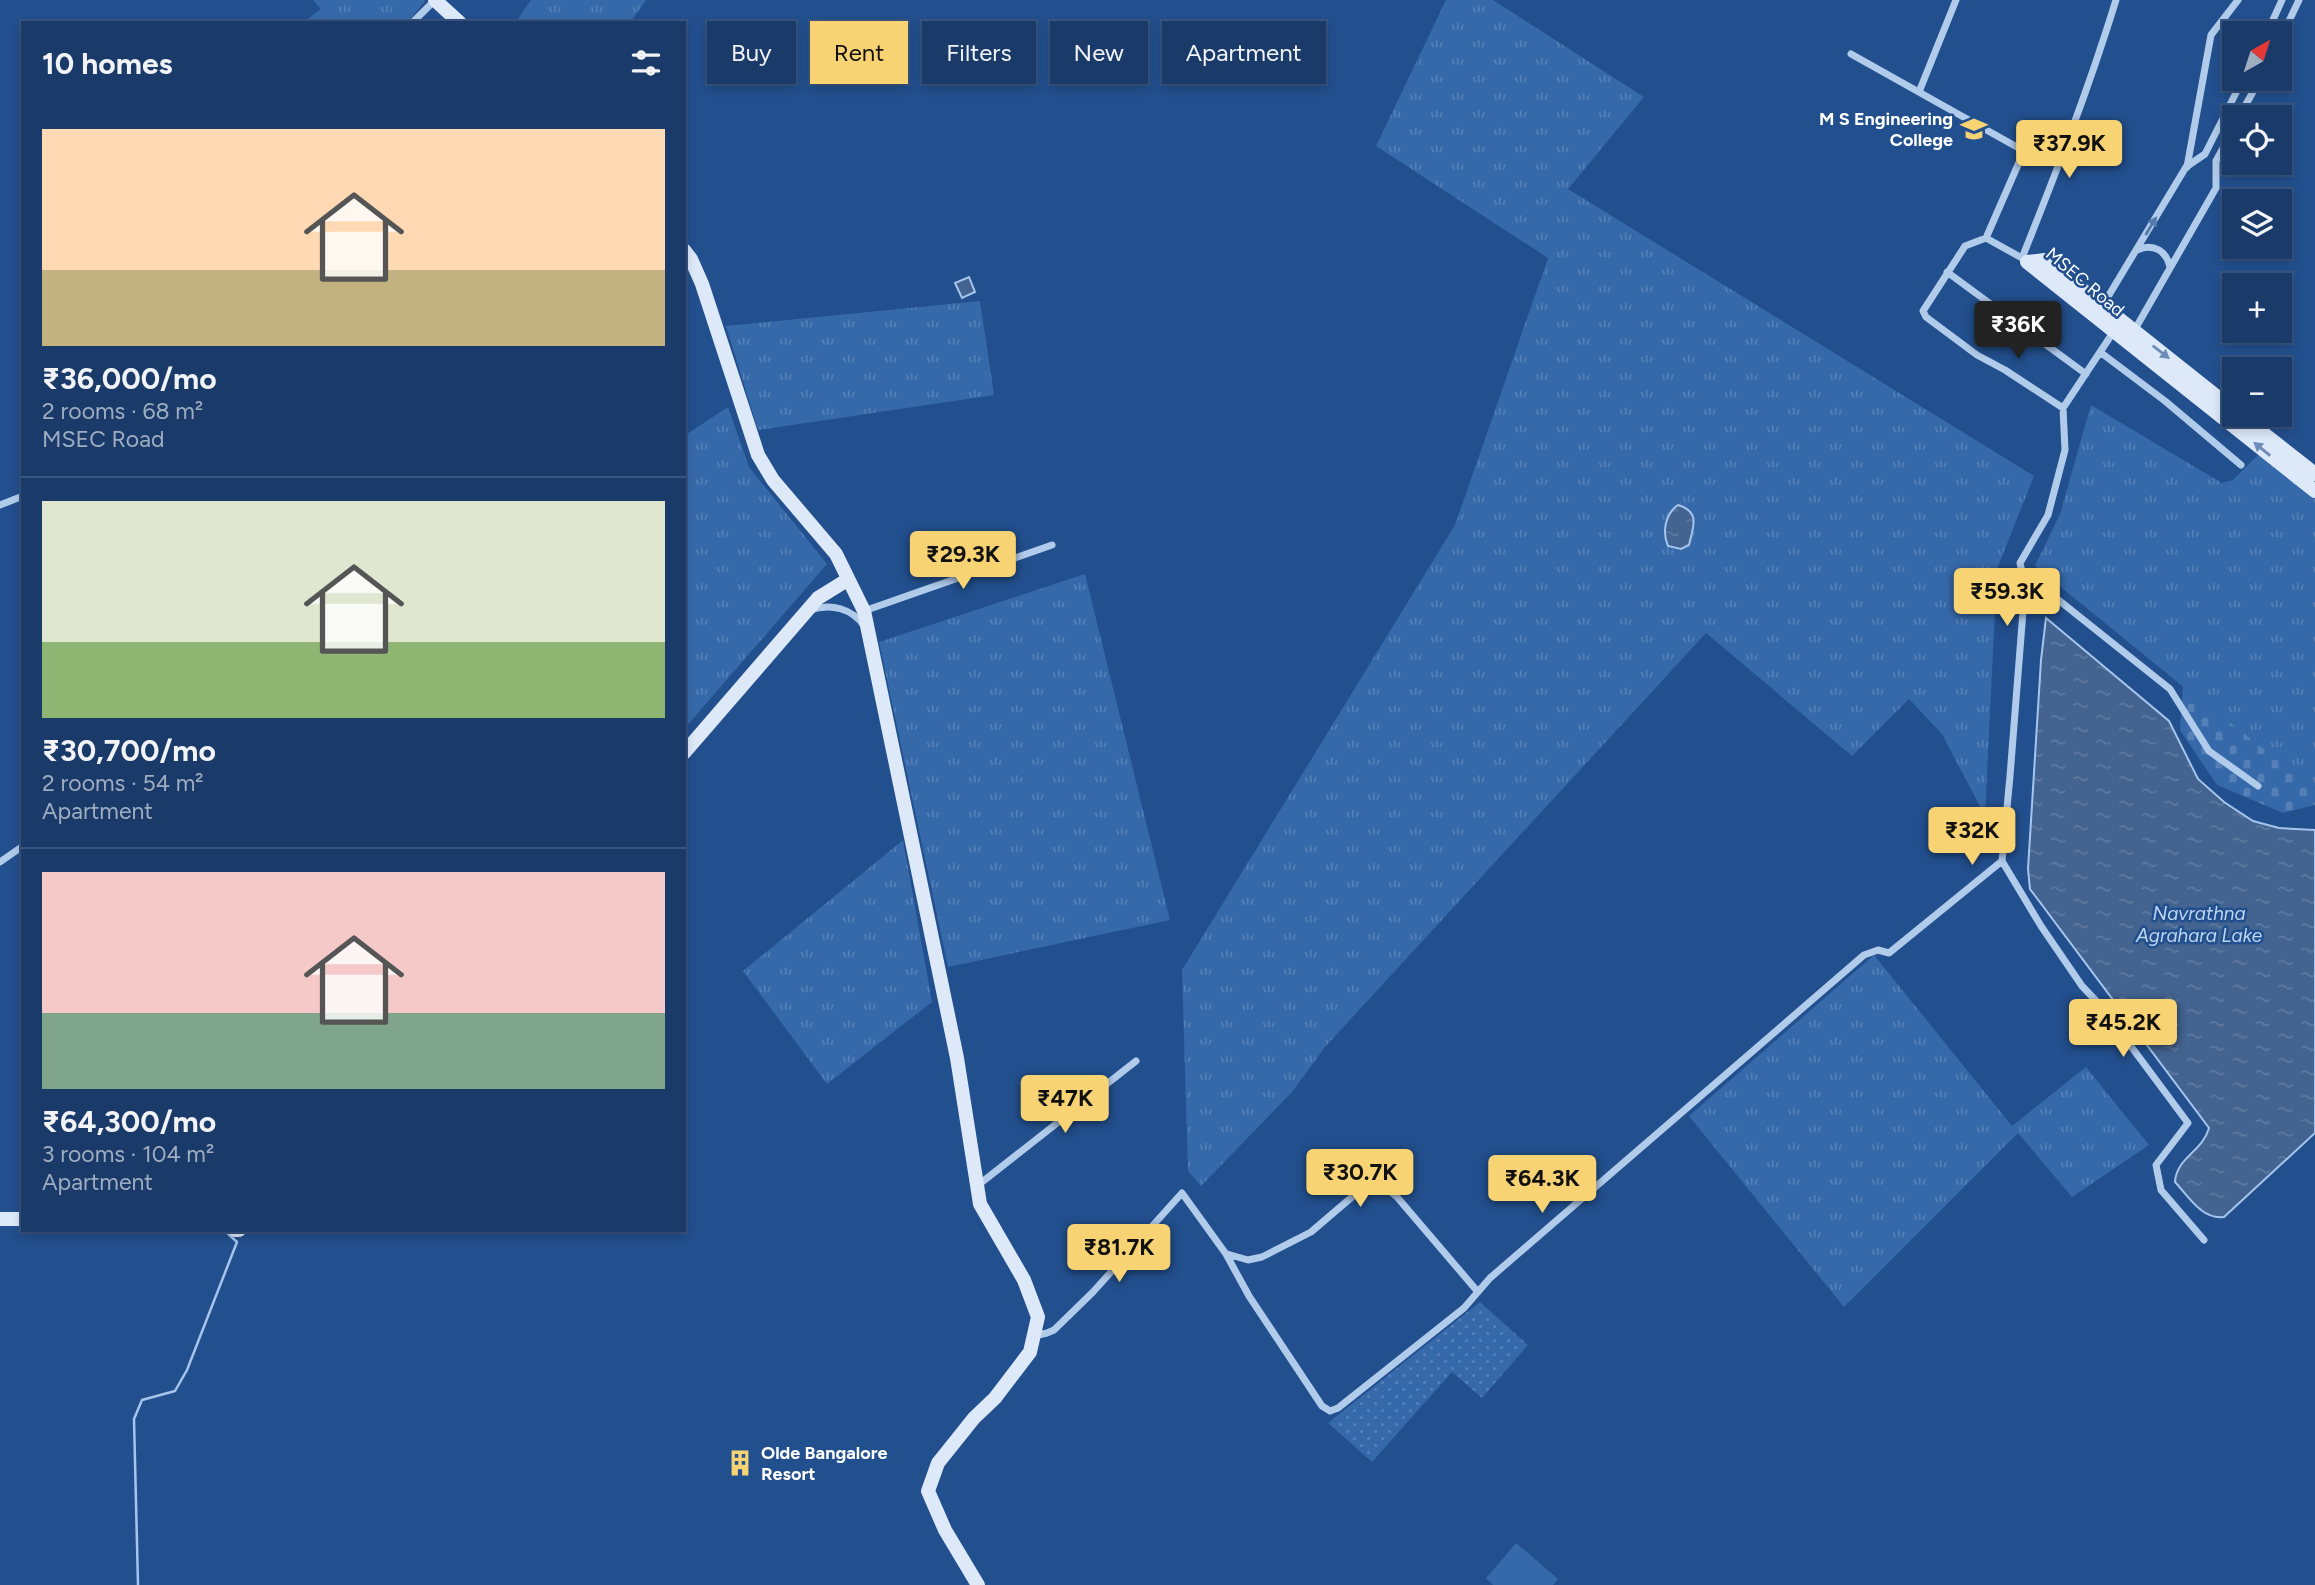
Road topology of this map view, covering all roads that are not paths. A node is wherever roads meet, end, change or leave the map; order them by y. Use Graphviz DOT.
graph roads {
  1 [pos="435,0"];
  2 [pos="1956,0"];
  3 [pos="2116,0"];
  4 [pos="2238,0"];
  5 [pos="2282,0"];
  6 [pos="2299,0"];
  7 [pos="414,21"];
  8 [pos="458,21"];
  9 [pos="2272,21"];
  10 [pos="2289,21"];
  11 [pos="1851,54"];
  12 [pos="2237,91"];
  13 [pos="1919,92"];
  14 [pos="2222,150"];
  15 [pos="2186,167"];
  16 [pos="1986,238"];
  17 [pos="2136,250"];
  18 [pos="686,253"];
  19 [pos="2024,260"];
  20 [pos="2170,267"];
  21 [pos="1947,272"];
  22 [pos="2103,306"];
  23 [pos="2114,331"];
  24 [pos="2134,331"];
  25 [pos="2100,352"];
  26 [pos="2086,374"];
  27 [pos="2222,401"];
  28 [pos="2063,408"];
  29 [pos="2252,427"];
  30 [pos="2291,464"];
  31 [pos="2241,465"];
  32 [pos="2315,474"];
  33 [pos="2315,491"];
  34 [pos="21,497"];
  35 [pos="0,505"];
  36 [pos="1052,545"];
  37 [pos="2023,577"];
  38 [pos="846,580"];
  39 [pos="864,611"];
  40 [pos="807,612"];
  41 [pos="868,634"];
  42 [pos="686,751"];
  43 [pos="2258,786"];
  44 [pos="21,847"];
  45 [pos="2002,861"];
  46 [pos="0,862"];
  47 [pos="1136,1061"];
  48 [pos="977,1186"];
  49 [pos="0,1219"];
  50 [pos="21,1219"];
  51 [pos="2204,1240"];
  52 [pos="1226,1254"];
  53 [pos="1478,1293"];
  54 [pos="1034,1336"];
  55 [pos="978,1585"];
  1 -- 7 [label="street"];
  1 -- 8 [label="street"];
  2 -- 13 [label="street"];
  3 -- 19 [label="street"];
  4 -- 15 [label="street"];
  5 -- 9 [label="street"];
  6 -- 10 [label="street"];
  11 -- 13 [label="street"];
  12 -- 15 [label="street"];
  13 -- 16 [label="street"];
  14 -- 20 [label="street"];
  17 -- 15 [label="street, one-way"];
  16 -- 19 [label="street"];
  16 -- 21 [label="street"];
  17 -- 20 [label="street"];
  17 -- 22 [label="street"];
  18 -- 38 [label="street"];
  19 -- 22 [label="street, MSEC Road"];
  19 -- 23 [label="street, MSEC Road"];
  20 -- 24 [label="street"];
  21 -- 26 [label="street"];
  21 -- 28 [label="street"];
  22 -- 24 [label="street, MSEC Road"];
  23 -- 25 [label="street"];
  30 -- 23 [label="street, MSEC Road, one-way"];
  24 -- 27 [label="street, MSEC Road, one-way"];
  25 -- 26 [label="street"];
  25 -- 31 [label="street"];
  26 -- 28 [label="street"];
  28 -- 37 [label="street"];
  29 -- 30 [label="street, MSEC Road"];
  30 -- 32 [label="street, MSEC Road"];
  30 -- 33 [label="street, MSEC Road"];
  34 -- 35 [label="street"];
  36 -- 39 [label="street"];
  37 -- 43 [label="street"];
  37 -- 45 [label="street"];
  38 -- 39 [label="street"];
  38 -- 40 [label="street"];
  39 -- 41 [label="street"];
  40 -- 41 [label="street"];
  40 -- 42 [label="street"];
  41 -- 48 [label="street"];
  44 -- 46 [label="street"];
  45 -- 51 [label="street"];
  45 -- 53 [label="street"];
  47 -- 48 [label="street"];
  48 -- 54 [label="street"];
  49 -- 50 [label="street"];
  52 -- 53 [label="street"];
  52 -- 53 [label="street"];
  52 -- 54 [label="street"];
  54 -- 55 [label="street"];
}
